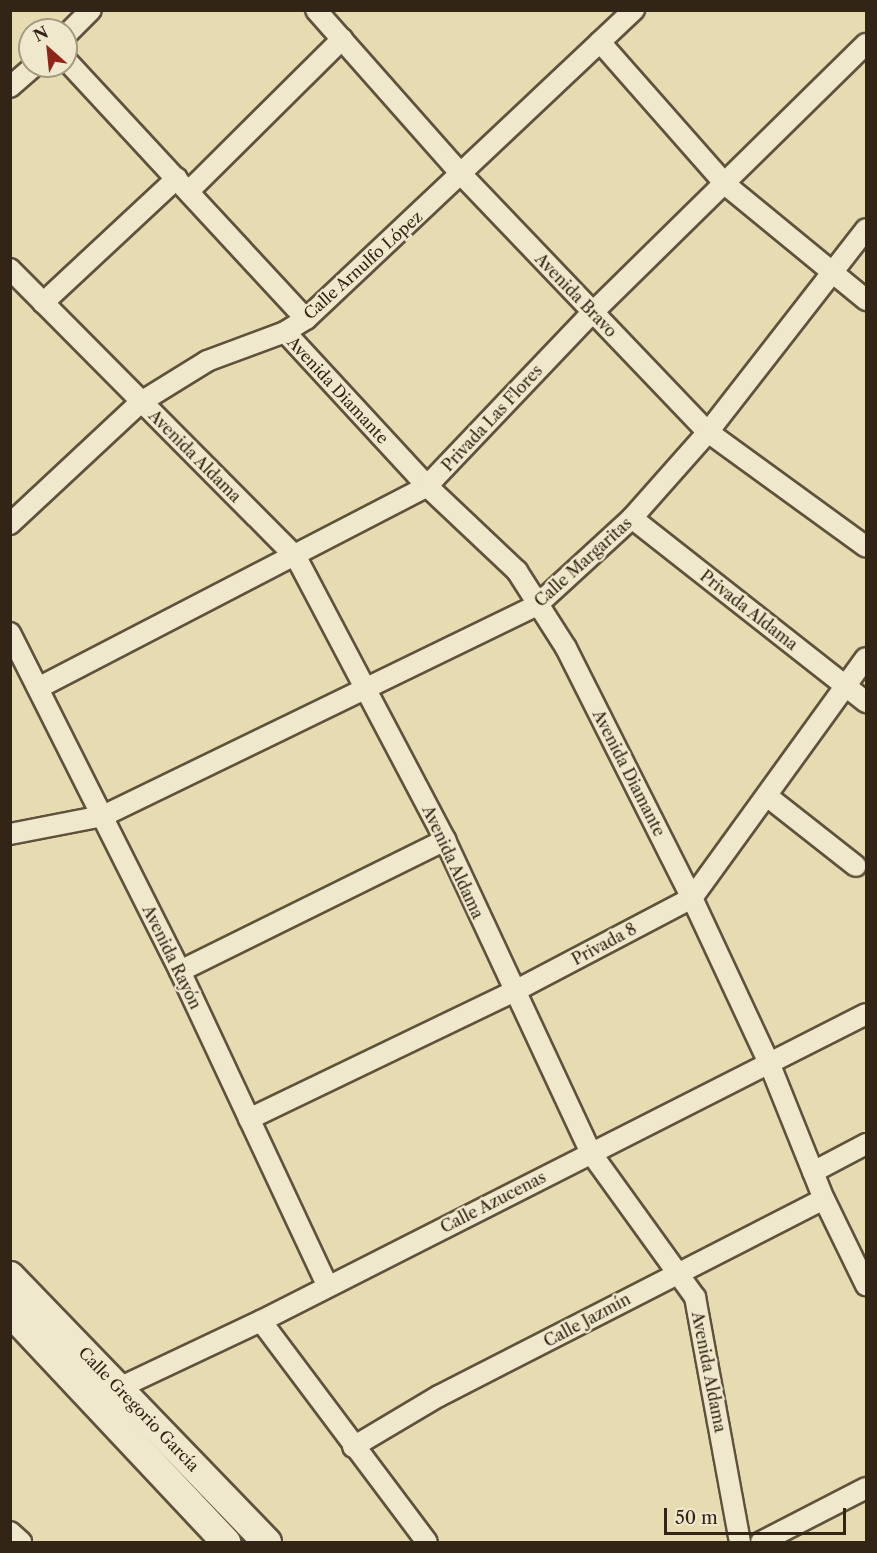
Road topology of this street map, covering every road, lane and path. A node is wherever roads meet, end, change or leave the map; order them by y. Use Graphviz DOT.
graph roads {
  1 [pos="91,10"];
  2 [pos="316,10"];
  3 [pos="634,10"];
  4 [pos="78,23"];
  5 [pos="342,39"];
  6 [pos="600,42"];
  7 [pos="867,44"];
  8 [pos="78,73"];
  9 [pos="462,175"];
  10 [pos="725,184"];
  11 [pos="183,185"];
  12 [pos="867,229"];
  13 [pos="10,269"];
  14 [pos="832,274"];
  15 [pos="867,300"];
  16 [pos="43,303"];
  17 [pos="592,313"];
  18 [pos="306,320"];
  19 [pos="285,332"];
  20 [pos="141,402"];
  21 [pos="708,432"];
  22 [pos="427,486"];
  23 [pos="632,518"];
  24 [pos="10,524"];
  25 [pos="867,547"];
  26 [pos="296,557"];
  27 [pos="537,605"];
  28 [pos="10,633"];
  29 [pos="867,658"];
  30 [pos="366,686"];
  31 [pos="40,687"];
  32 [pos="846,687"];
  33 [pos="867,702"];
  34 [pos="767,796"];
  35 [pos="103,816"];
  36 [pos="10,834"];
  37 [pos="445,840"];
  38 [pos="856,866"];
  39 [pos="692,898"];
  40 [pos="180,970"];
  41 [pos="513,992"];
  42 [pos="867,1014"];
  43 [pos="770,1065"];
  44 [pos="249,1119"];
  45 [pos="867,1144"];
  46 [pos="591,1153"];
  47 [pos="813,1172"];
  48 [pos="824,1199"];
  49 [pos="862,1262"];
  50 [pos="678,1272"];
  51 [pos="10,1276"];
  52 [pos="327,1285"];
  53 [pos="867,1285"];
  54 [pos="10,1312"];
  55 [pos="261,1320"];
  56 [pos="119,1388"];
  57 [pos="353,1447"];
  58 [pos="867,1488"];
  59 [pos="10,1532"];
  60 [pos="21,1542"];
  61 [pos="226,1542"];
  62 [pos="267,1542"];
  63 [pos="427,1542"];
  64 [pos="740,1542"];
  65 [pos="761,1542"];
  1 -- 4 [label="street"];
  2 -- 5 [label="street, Avenida Bravo"];
  3 -- 6 [label="street, Calle Arnulfo López"];
  5 -- 9 [label="street, Avenida Bravo"];
  5 -- 11 [label="street"];
  6 -- 9 [label="street, Calle Arnulfo López"];
  6 -- 10 [label="street"];
  7 -- 10 [label="street, Privada Las Flores"];
  8 -- 11 [label="street, Avenida Diamante"];
  9 -- 17 [label="street, Avenida Bravo"];
  9 -- 18 [label="street, Calle Arnulfo López"];
  10 -- 14 [label="street"];
  10 -- 17 [label="street, Privada Las Flores"];
  11 -- 16 [label="street"];
  11 -- 18 [label="street, Avenida Diamante"];
  12 -- 14 [label="street, Calle Margaritas"];
  13 -- 16 [label="street, Avenida Aldama"];
  14 -- 15 [label="street"];
  14 -- 21 [label="street, Calle Margaritas"];
  16 -- 20 [label="street, Avenida Aldama"];
  17 -- 21 [label="street, Avenida Bravo"];
  17 -- 22 [label="street, Privada Las Flores"];
  18 -- 19 [label="street, Calle Arnulfo López"];
  19 -- 20 [label="street, Calle Arnulfo López"];
  19 -- 22 [label="street, Avenida Diamante"];
  20 -- 24 [label="street, Calle Arnulfo López"];
  20 -- 26 [label="street, Avenida Aldama"];
  21 -- 23 [label="street, Calle Margaritas"];
  21 -- 25 [label="street, Avenida Bravo"];
  22 -- 26 [label="street, Privada Las Flores"];
  22 -- 27 [label="street, Avenida Diamante"];
  23 -- 27 [label="street, Calle Margaritas"];
  23 -- 32 [label="street, Privada Aldama"];
  26 -- 30 [label="street, Avenida Aldama"];
  26 -- 31 [label="street, Privada Las Flores"];
  27 -- 30 [label="street, Calle Margaritas"];
  27 -- 39 [label="street, Avenida Diamante"];
  28 -- 31 [label="street, Avenida Rayón"];
  29 -- 32 [label="street, Privada 8"];
  30 -- 35 [label="street, Calle Margaritas"];
  30 -- 37 [label="street, Avenida Aldama"];
  31 -- 35 [label="street, Avenida Rayón"];
  32 -- 33 [label="street, Privada Aldama"];
  32 -- 34 [label="street, Privada 8"];
  34 -- 38 [label="street"];
  34 -- 39 [label="street, Privada 8"];
  35 -- 36 [label="street, Calle Margaritas"];
  35 -- 40 [label="street, Avenida Rayón"];
  37 -- 40 [label="street"];
  37 -- 41 [label="street, Avenida Aldama"];
  39 -- 41 [label="street, Privada 8"];
  39 -- 43 [label="street, Avenida Diamante"];
  40 -- 44 [label="street, Avenida Rayón"];
  41 -- 44 [label="street, Privada 8"];
  41 -- 46 [label="street, Avenida Aldama"];
  42 -- 43 [label="street, Calle Azucenas"];
  43 -- 46 [label="street, Calle Azucenas"];
  43 -- 47 [label="street, Avenida Diamante"];
  44 -- 52 [label="street, Avenida Rayón"];
  45 -- 47 [label="street"];
  46 -- 50 [label="street, Avenida Aldama"];
  46 -- 52 [label="street, Calle Azucenas"];
  47 -- 48 [label="street, Avenida Diamante"];
  48 -- 49 [label="street, Avenida Diamante"];
  48 -- 50 [label="street, Calle Jazmín"];
  49 -- 53 [label="street, Avenida Diamante"];
  50 -- 57 [label="street, Calle Jazmín"];
  50 -- 64 [label="street, Avenida Aldama"];
  51 -- 56 [label="street, Calle Gregorio García"];
  52 -- 55 [label="street, Calle Azucenas"];
  54 -- 61 [label="street, Calle Gregorio García"];
  55 -- 56 [label="street, Calle Azucenas"];
  55 -- 57 [label="street"];
  56 -- 62 [label="street, Calle Gregorio García"];
  57 -- 63 [label="street"];
  58 -- 65 [label="street"];
  59 -- 60 [label="street"];
}
